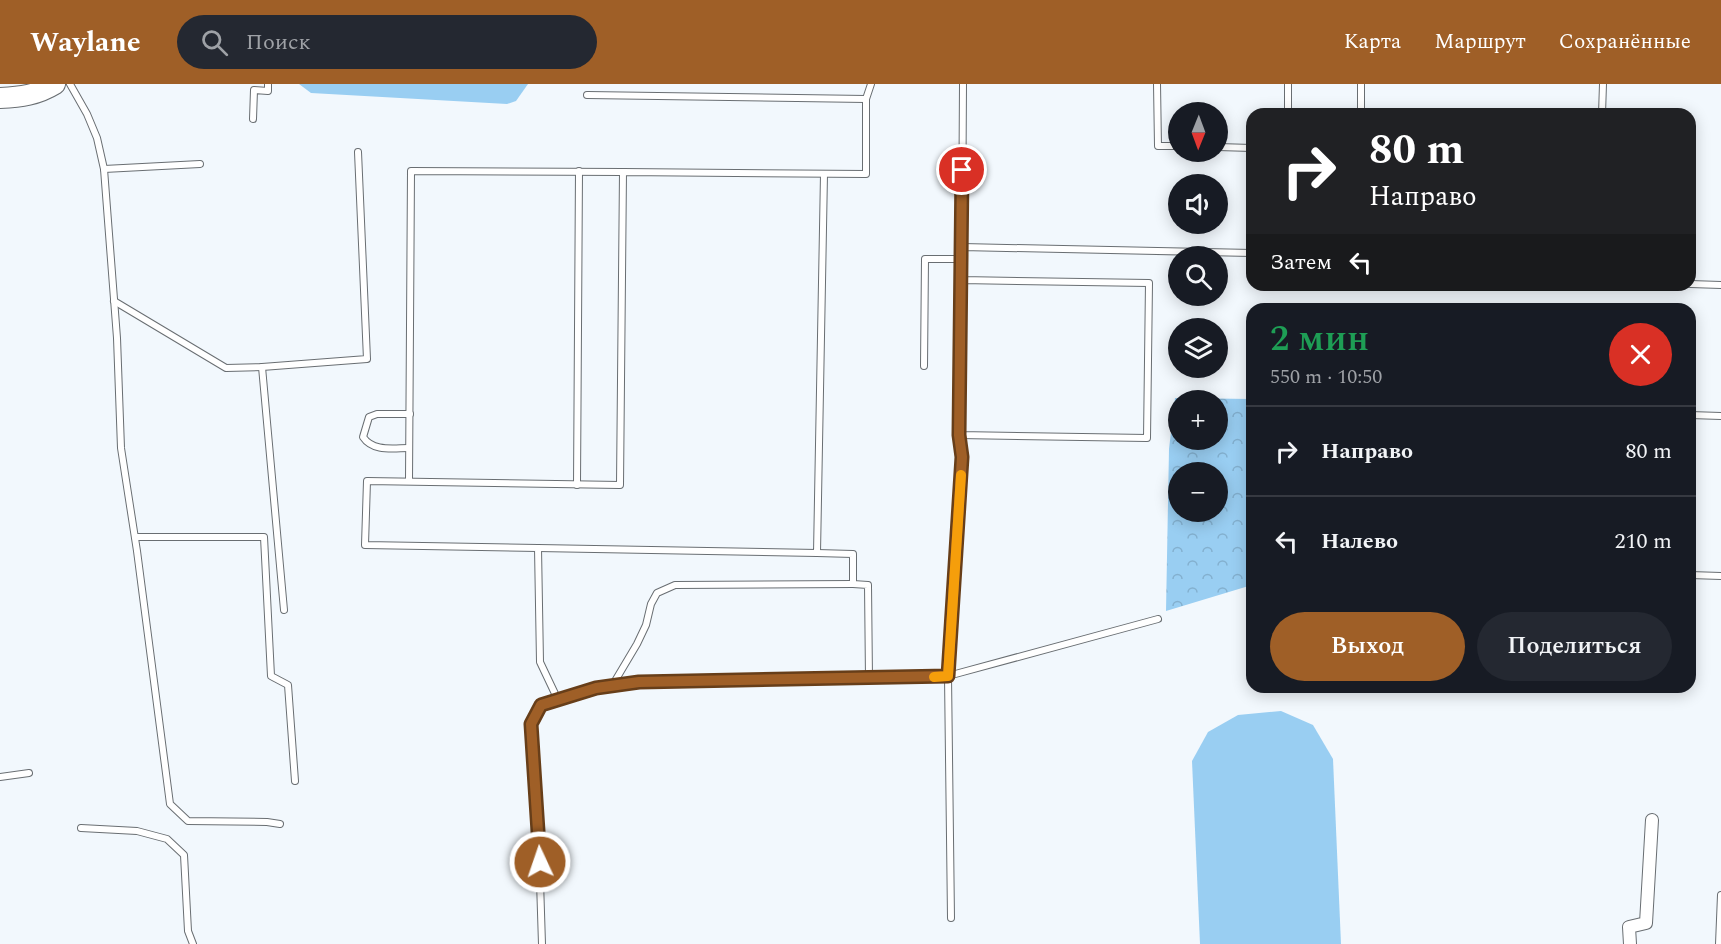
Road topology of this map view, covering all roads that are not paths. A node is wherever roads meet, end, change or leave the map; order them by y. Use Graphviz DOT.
graph roads {
  1 [pos="55,84"];
  2 [pos="69,84"];
  3 [pos="268,84"];
  4 [pos="871,84"];
  5 [pos="963,84"];
  6 [pos="1157,84"];
  7 [pos="1288,84"];
  8 [pos="1361,84"];
  9 [pos="1603,84"];
  10 [pos="587,96"];
  11 [pos="0,98"];
  12 [pos="866,99"];
  13 [pos="1288,108"];
  14 [pos="1362,108"];
  15 [pos="1602,108"];
  16 [pos="253,119"];
  17 [pos="1168,146"];
  18 [pos="1228,147"];
  19 [pos="1246,148"];
  20 [pos="358,152"];
  21 [pos="200,164"];
  22 [pos="104,169"];
  23 [pos="579,171"];
  24 [pos="623,172"];
  25 [pos="824,174"];
  26 [pos="962,247"];
  27 [pos="1246,253"];
  28 [pos="962,259"];
  29 [pos="961,280"];
  30 [pos="1696,284"];
  31 [pos="1721,285"];
  32 [pos="114,301"];
  33 [pos="924,366"];
  34 [pos="262,367"];
  35 [pos="410,414"];
  36 [pos="1696,415"];
  37 [pos="1721,416"];
  38 [pos="959,435"];
  39 [pos="410,448"];
  40 [pos="409,481"];
  41 [pos="577,485"];
  42 [pos="135,537"];
  43 [pos="538,548"];
  44 [pos="817,553"];
  45 [pos="1696,575"];
  46 [pos="1721,576"];
  47 [pos="853,584"];
  48 [pos="284,610"];
  49 [pos="1158,619"];
  50 [pos="948,676"];
  51 [pos="869,679"];
  52 [pos="612,686"];
  53 [pos="558,700"];
  54 [pos="29,773"];
  55 [pos="0,777"];
  56 [pos="295,781"];
  57 [pos="1652,820"];
  58 [pos="280,824"];
  59 [pos="81,828"];
  60 [pos="1721,895"];
  61 [pos="951,918"];
  62 [pos="193,944"];
  63 [pos="542,944"];
  64 [pos="1630,944"];
  65 [pos="1719,944"];
  1 -- 11 [label="main road"];
  2 -- 22 [label="lane"];
  3 -- 16 [label="lane"];
  4 -- 12 [label="lane"];
  5 -- 26 [label="lane"];
  6 -- 17 [label="lane"];
  7 -- 13 [label="lane"];
  8 -- 14 [label="lane"];
  9 -- 15 [label="lane"];
  10 -- 12 [label="lane"];
  12 -- 25 [label="lane"];
  18 -- 19 [label="lane"];
  20 -- 34 [label="lane"];
  21 -- 22 [label="lane"];
  22 -- 32 [label="lane"];
  23 -- 24 [label="lane"];
  23 -- 35 [label="lane"];
  23 -- 41 [label="lane"];
  24 -- 25 [label="lane"];
  24 -- 41 [label="lane"];
  25 -- 44 [label="lane"];
  26 -- 27 [label="lane"];
  26 -- 28 [label="lane"];
  28 -- 29 [label="lane"];
  28 -- 33 [label="lane"];
  29 -- 38 [label="lane"];
  29 -- 38 [label="lane"];
  30 -- 31 [label="lane"];
  32 -- 34 [label="lane"];
  32 -- 42 [label="lane"];
  34 -- 48 [label="lane"];
  35 -- 39 [label="lane"];
  35 -- 39 [label="lane"];
  36 -- 37 [label="lane"];
  38 -- 50 [label="lane"];
  39 -- 40 [label="lane"];
  40 -- 41 [label="lane"];
  40 -- 43 [label="lane"];
  42 -- 56 [label="lane"];
  42 -- 58 [label="lane"];
  43 -- 44 [label="lane"];
  43 -- 53 [label="lane"];
  44 -- 47 [label="lane"];
  45 -- 46 [label="lane"];
  47 -- 51 [label="lane"];
  47 -- 52 [label="lane"];
  49 -- 50 [label="lane"];
  50 -- 51 [label="lane"];
  50 -- 61 [label="lane"];
  51 -- 52 [label="lane"];
  52 -- 53 [label="lane"];
  53 -- 63 [label="lane"];
  54 -- 55 [label="lane"];
  57 -- 64 [label="street"];
  59 -- 62 [label="lane"];
  60 -- 65 [label="lane"];
}
